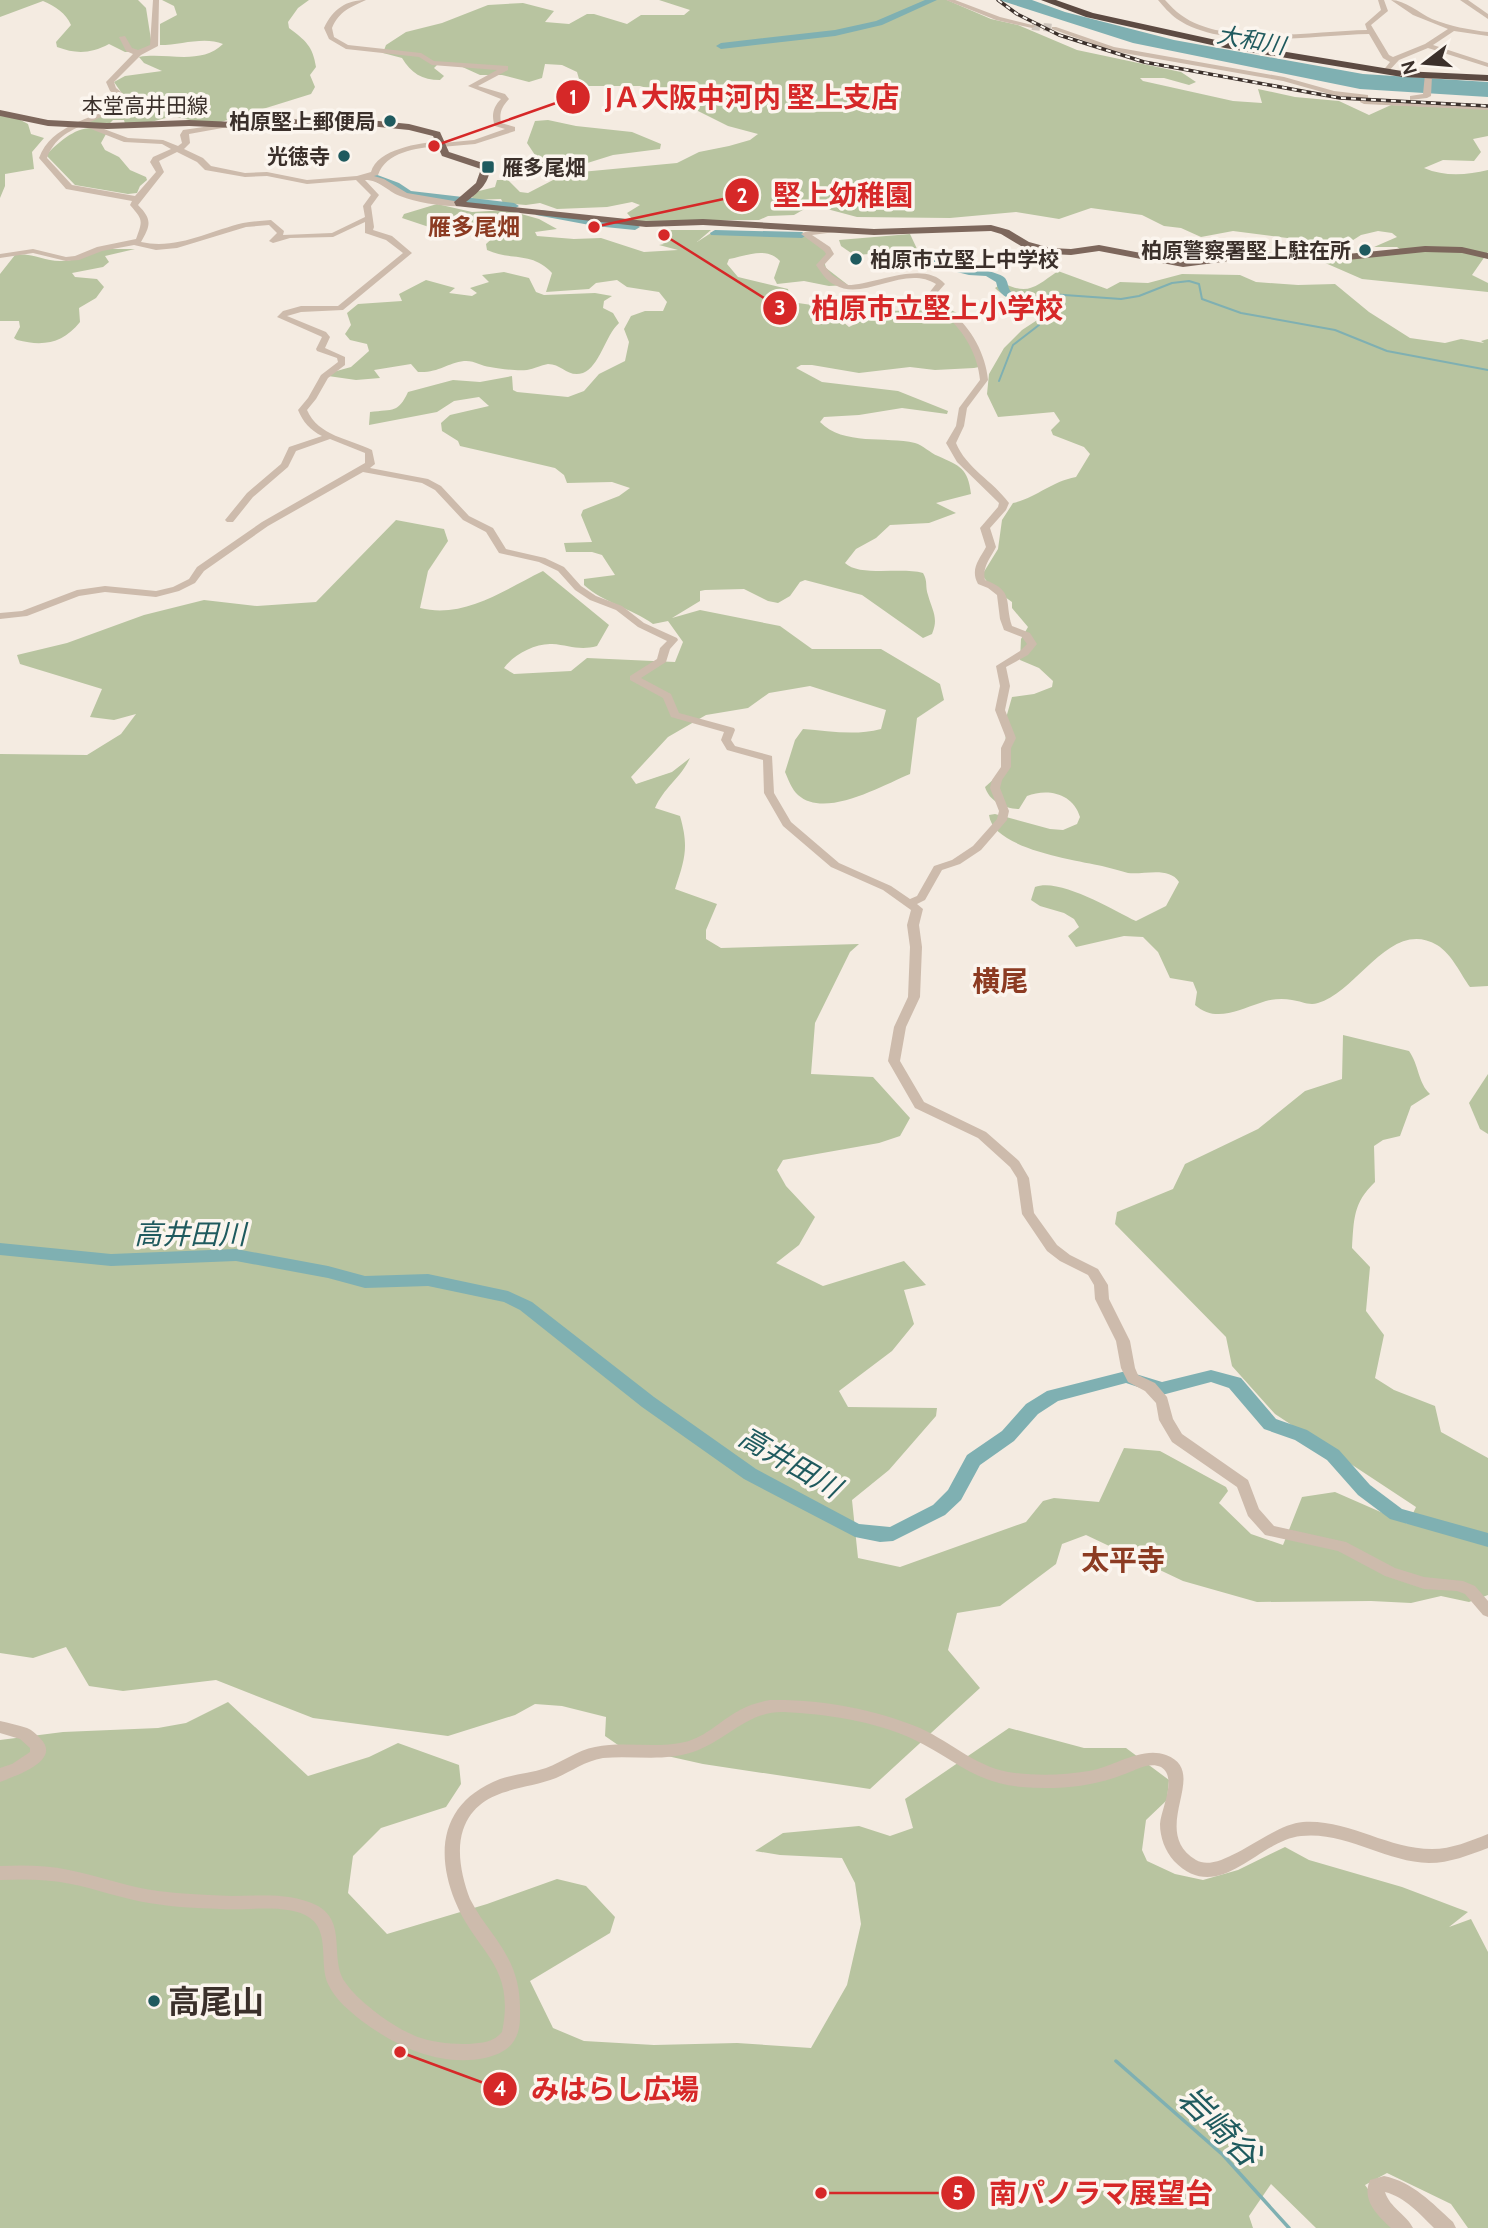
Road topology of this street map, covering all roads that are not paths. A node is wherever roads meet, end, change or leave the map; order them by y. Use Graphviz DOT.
graph roads {
  1 [pos="156,0"];
  2 [pos="363,0"];
  3 [pos="949,0"];
  4 [pos="1046,0"];
  5 [pos="1161,0"];
  6 [pos="1381,0"];
  7 [pos="1394,0"];
  8 [pos="1463,0"];
  9 [pos="1488,17"];
  10 [pos="1032,26"];
  11 [pos="1054,28"];
  12 [pos="1452,29"];
  13 [pos="1371,32"];
  14 [pos="1488,34"];
  15 [pos="123,37"];
  16 [pos="1428,46"];
  17 [pos="138,53"];
  18 [pos="1393,61"];
  19 [pos="1488,65"];
  20 [pos="1386,72"];
  21 [pos="1428,78"];
  22 [pos="1488,78"];
  23 [pos="1365,97"];
  24 [pos="1488,108"];
  25 [pos="0,113"];
  26 [pos="83,124"];
  27 [pos="228,125"];
  28 [pos="441,144"];
  29 [pos="178,149"];
  30 [pos="359,178"];
  31 [pos="136,199"];
  32 [pos="460,202"];
  33 [pos="368,218"];
  34 [pos="839,229"];
  35 [pos="134,243"];
  36 [pos="0,256"];
  37 [pos="1488,256"];
  38 [pos="328,437"];
  39 [pos="363,469"];
  40 [pos="230,520"];
  41 [pos="265,524"];
  42 [pos="0,616"];
  43 [pos="910,903"];
  44 [pos="1488,1611"];
  45 [pos="0,1727"];
  46 [pos="0,1775"];
  47 [pos="1488,1841"];
  48 [pos="0,1873"];
  49 [pos="1404,2228"];
  50 [pos="1447,2228"];
  1 -- 17 [label="street"];
  2 -- 28 [label="street"];
  3 -- 10 [label="street"];
  4 -- 20 [label="highway"];
  5 -- 13 [label="street"];
  6 -- 13 [label="street"];
  7 -- 12 [label="street"];
  8 -- 9 [label="street"];
  11 -- 23 [label="street"];
  12 -- 14 [label="street"];
  12 -- 16 [label="street"];
  13 -- 18 [label="street"];
  15 -- 17 [label="street"];
  16 -- 18 [label="street"];
  16 -- 19 [label="street"];
  17 -- 26 [label="street"];
  18 -- 20 [label="street"];
  20 -- 21 [label="highway"];
  21 -- 22 [label="highway"];
  21 -- 23 [label="street"];
  23 -- 24 [label="street"];
  25 -- 26 [label="main road, 本堂高井田線"];
  26 -- 27 [label="main road, 本堂高井田線"];
  26 -- 29 [label="street"];
  26 -- 31 [label="street"];
  27 -- 28 [label="main road, 本堂高井田線"];
  27 -- 29 [label="street"];
  28 -- 30 [label="street"];
  28 -- 32 [label="main road, 本堂高井田線"];
  29 -- 30 [label="street"];
  29 -- 31 [label="street"];
  30 -- 32 [label="street"];
  30 -- 33 [label="street"];
  31 -- 35 [label="street"];
  32 -- 34 [label="main road"];
  33 -- 35 [label="street"];
  33 -- 38 [label="street"];
  34 -- 37 [label="main road"];
  34 -- 43 [label="street"];
  35 -- 36 [label="street"];
  38 -- 39 [label="street"];
  38 -- 40 [label="street"];
  39 -- 41 [label="street"];
  39 -- 43 [label="street"];
  41 -- 42 [label="street"];
  43 -- 44 [label="street"];
  45 -- 46 [label="street"];
  47 -- 48 [label="street"];
  49 -- 50 [label="street"];
}
